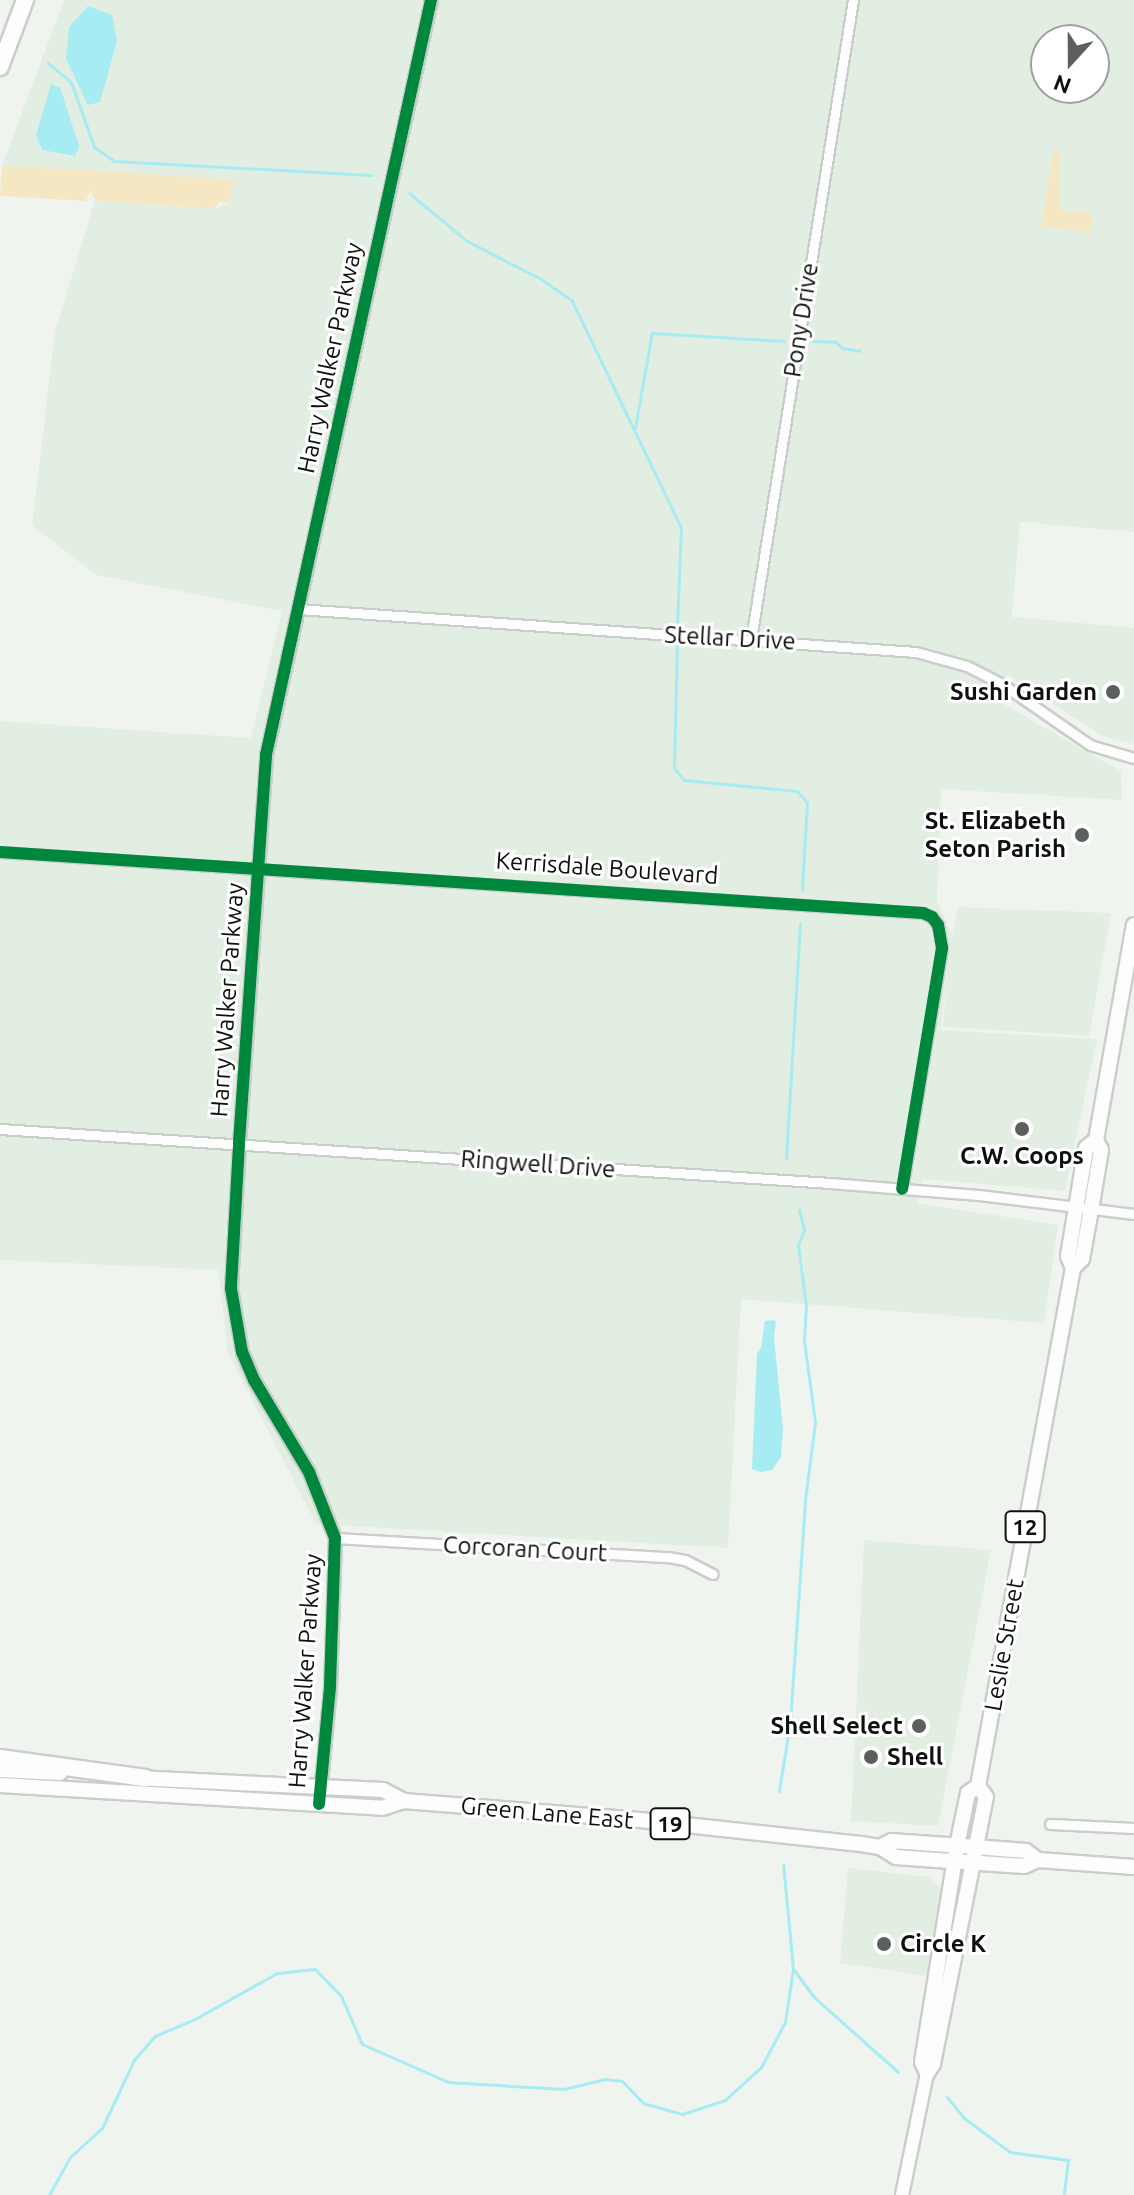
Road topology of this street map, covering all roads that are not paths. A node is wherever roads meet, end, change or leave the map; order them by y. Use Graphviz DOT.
graph roads {
  1 [pos="25,0"];
  2 [pos="431,0"];
  3 [pos="853,0"];
  4 [pos="0,67"];
  5 [pos="298,609"];
  6 [pos="751,639"];
  7 [pos="1134,758"];
  8 [pos="0,852"];
  9 [pos="257,869"];
  10 [pos="1134,925"];
  11 [pos="0,1129"];
  12 [pos="1096,1140"];
  13 [pos="239,1143"];
  14 [pos="902,1189"];
  15 [pos="1075,1207"];
  16 [pos="1091,1210"];
  17 [pos="1134,1214"];
  18 [pos="1073,1268"];
  19 [pos="335,1538"];
  20 [pos="713,1574"];
  21 [pos="0,1758"];
  22 [pos="0,1770"];
  23 [pos="146,1778"];
  24 [pos="0,1785"];
  25 [pos="318,1785"];
  26 [pos="978,1786"];
  27 [pos="404,1801"];
  28 [pos="319,1804"];
  29 [pos="1050,1824"];
  30 [pos="1134,1828"];
  31 [pos="976,1847"];
  32 [pos="956,1853"];
  33 [pos="1038,1860"];
  34 [pos="973,1862"];
  35 [pos="1134,1867"];
  36 [pos="927,2073"];
  37 [pos="902,2195"];
  1 -- 4 [label="highway"];
  2 -- 5 [label="street, Harry Walker Parkway"];
  3 -- 6 [label="street, Pony Drive"];
  5 -- 6 [label="street, Stellar Drive"];
  5 -- 9 [label="street, Harry Walker Parkway"];
  6 -- 7 [label="street, Stellar Drive"];
  8 -- 9 [label="street, Kerrisdale Boulevard"];
  9 -- 13 [label="street, Harry Walker Parkway"];
  9 -- 14 [label="street, Kerrisdale Boulevard"];
  10 -- 12 [label="main road, Leslie Street / 12"];
  11 -- 13 [label="street, Ringwell Drive"];
  12 -- 15 [label="main road, Leslie Street / 12"];
  12 -- 16 [label="main road, Leslie Street / 12"];
  13 -- 14 [label="street, Ringwell Drive"];
  13 -- 19 [label="street, Harry Walker Parkway"];
  14 -- 15 [label="street, Ringwell Drive"];
  15 -- 16 [label="street, Ringwell Drive"];
  15 -- 18 [label="main road, Leslie Street / 12"];
  16 -- 17 [label="street, Ringwell Drive"];
  16 -- 18 [label="main road, Leslie Street / 12"];
  18 -- 26 [label="main road, Leslie Street / 12"];
  19 -- 20 [label="street, Corcoran Court"];
  19 -- 25 [label="street, Harry Walker Parkway"];
  21 -- 23 [label="highway"];
  22 -- 23 [label="main road, Green Lane East / 19"];
  23 -- 25 [label="main road, Green Lane East / 19"];
  24 -- 28 [label="main road, Green Lane East / 19"];
  25 -- 27 [label="main road, Green Lane East / 19"];
  25 -- 28 [label="street, Harry Walker Parkway"];
  26 -- 31 [label="main road, Leslie Street / 12"];
  26 -- 32 [label="main road, Leslie Street / 12"];
  27 -- 28 [label="main road, Green Lane East / 19"];
  27 -- 32 [label="main road, Green Lane East / 19"];
  29 -- 30 [label="street"];
  31 -- 32 [label="main road, Green Lane East / 19"];
  31 -- 33 [label="main road, Green Lane East / 19"];
  31 -- 34 [label="main road, Leslie Street / 12"];
  32 -- 34 [label="main road, Green Lane East / 19"];
  32 -- 36 [label="main road, Leslie Street / 12"];
  33 -- 34 [label="main road, Green Lane East / 19"];
  33 -- 35 [label="main road, Green Lane East / 19"];
  34 -- 36 [label="main road, Leslie Street / 12"];
  36 -- 37 [label="main road, Leslie Street / 12"];
}
